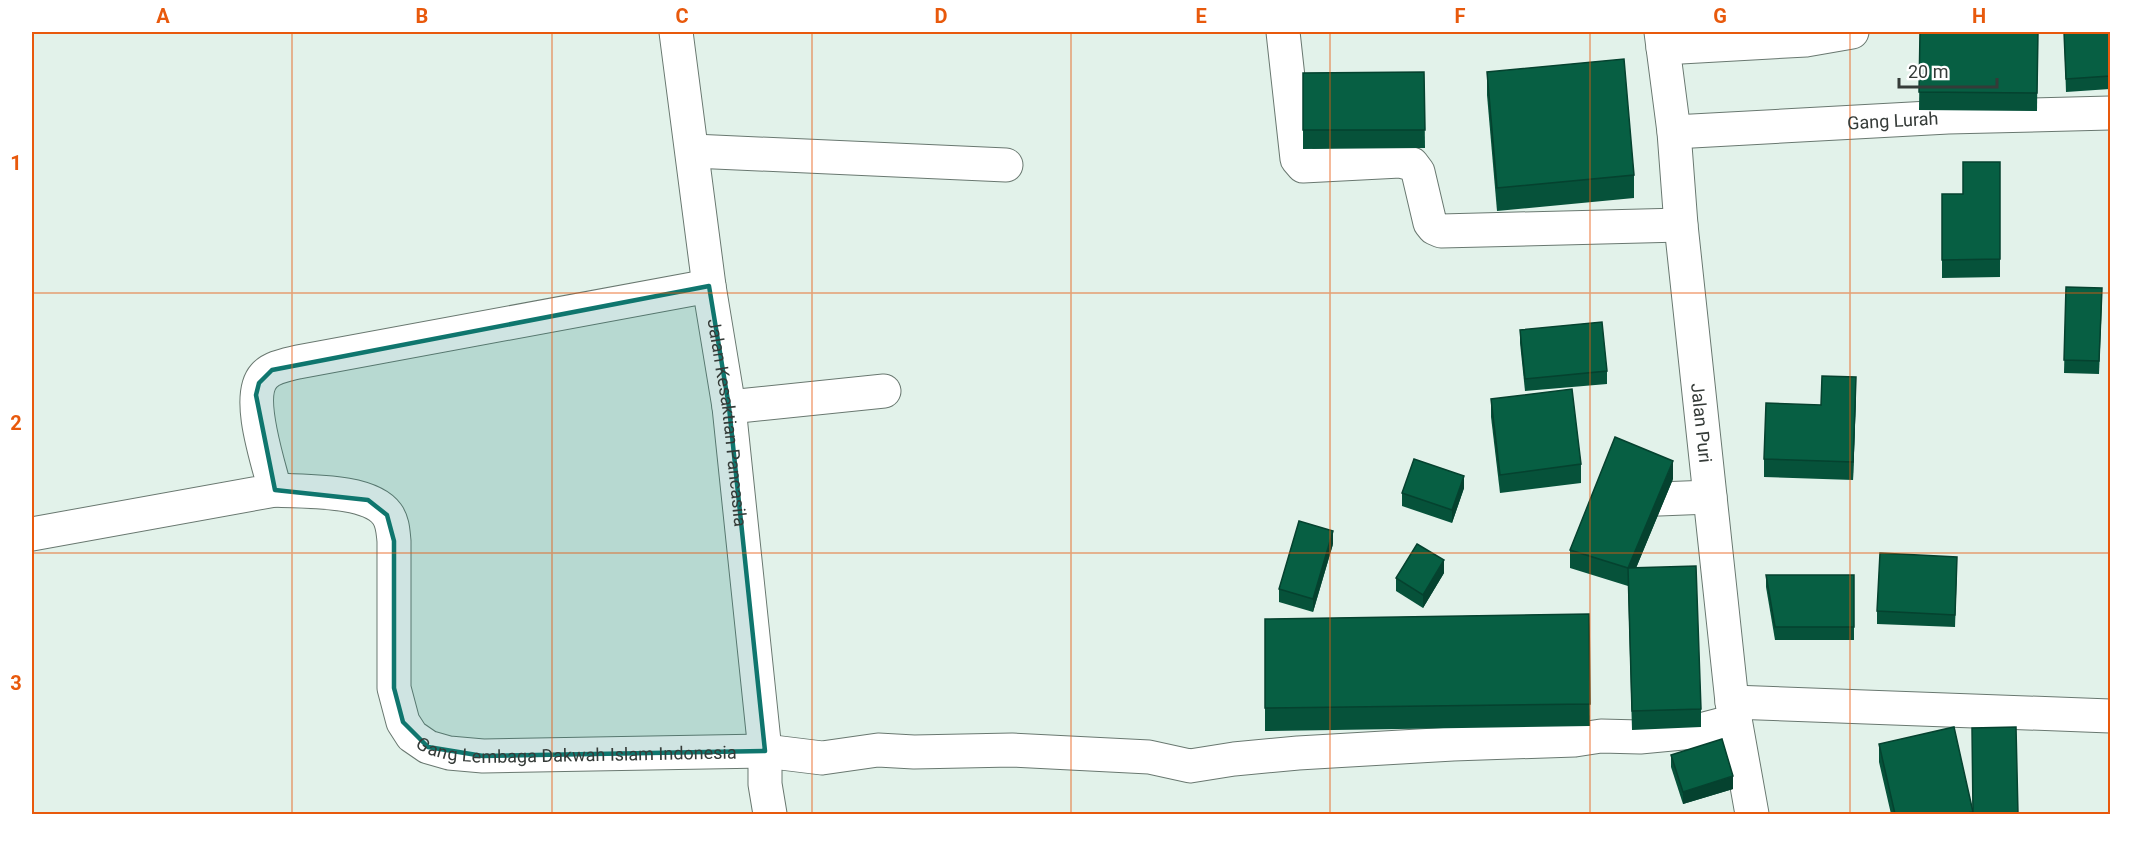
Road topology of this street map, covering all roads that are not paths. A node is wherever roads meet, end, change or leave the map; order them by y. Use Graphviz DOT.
graph roads {
  1 [pos="676,32"];
  2 [pos="1283,32"];
  3 [pos="1852,32"];
  4 [pos="1662,40"];
  5 [pos="2110,113"];
  6 [pos="1674,132"];
  7 [pos="693,151"];
  8 [pos="1006,165"];
  9 [pos="1681,225"];
  10 [pos="709,286"];
  11 [pos="884,391"];
  12 [pos="729,406"];
  13 [pos="275,490"];
  14 [pos="1710,497"];
  15 [pos="1659,499"];
  16 [pos="32,534"];
  17 [pos="1733,712"];
  18 [pos="2110,716"];
  19 [pos="765,751"];
  20 [pos="770,814"];
  21 [pos="1752,814"];
  1 -- 7 [label="street, Jalan Kesaktian Pancasila"];
  2 -- 9 [label="street"];
  3 -- 4 [label="street"];
  4 -- 6 [label="street, Jalan Puri"];
  5 -- 6 [label="street, Gang Lurah"];
  6 -- 9 [label="street, Jalan Puri"];
  7 -- 8 [label="street"];
  7 -- 10 [label="street, Jalan Kesaktian Pancasila"];
  9 -- 14 [label="street, Jalan Puri"];
  10 -- 12 [label="street, Jalan Kesaktian Pancasila"];
  10 -- 13 [label="street"];
  11 -- 12 [label="street"];
  12 -- 19 [label="street, Jalan Kesaktian Pancasila"];
  13 -- 16 [label="street, Gang Lembaga Dakwah Islam Indonesia"];
  13 -- 19 [label="street, Gang Lembaga Dakwah Islam Indonesia"];
  14 -- 15 [label="street"];
  14 -- 17 [label="street, Jalan Puri"];
  17 -- 18 [label="street, Gang Lembaga Dakwah Islam Indonesia"];
  17 -- 19 [label="street, Gang Lembaga Dakwah Islam Indonesia"];
  17 -- 21 [label="street, Jalan Puri"];
  19 -- 20 [label="street, Jalan Kesaktian Pancasila"];
}
